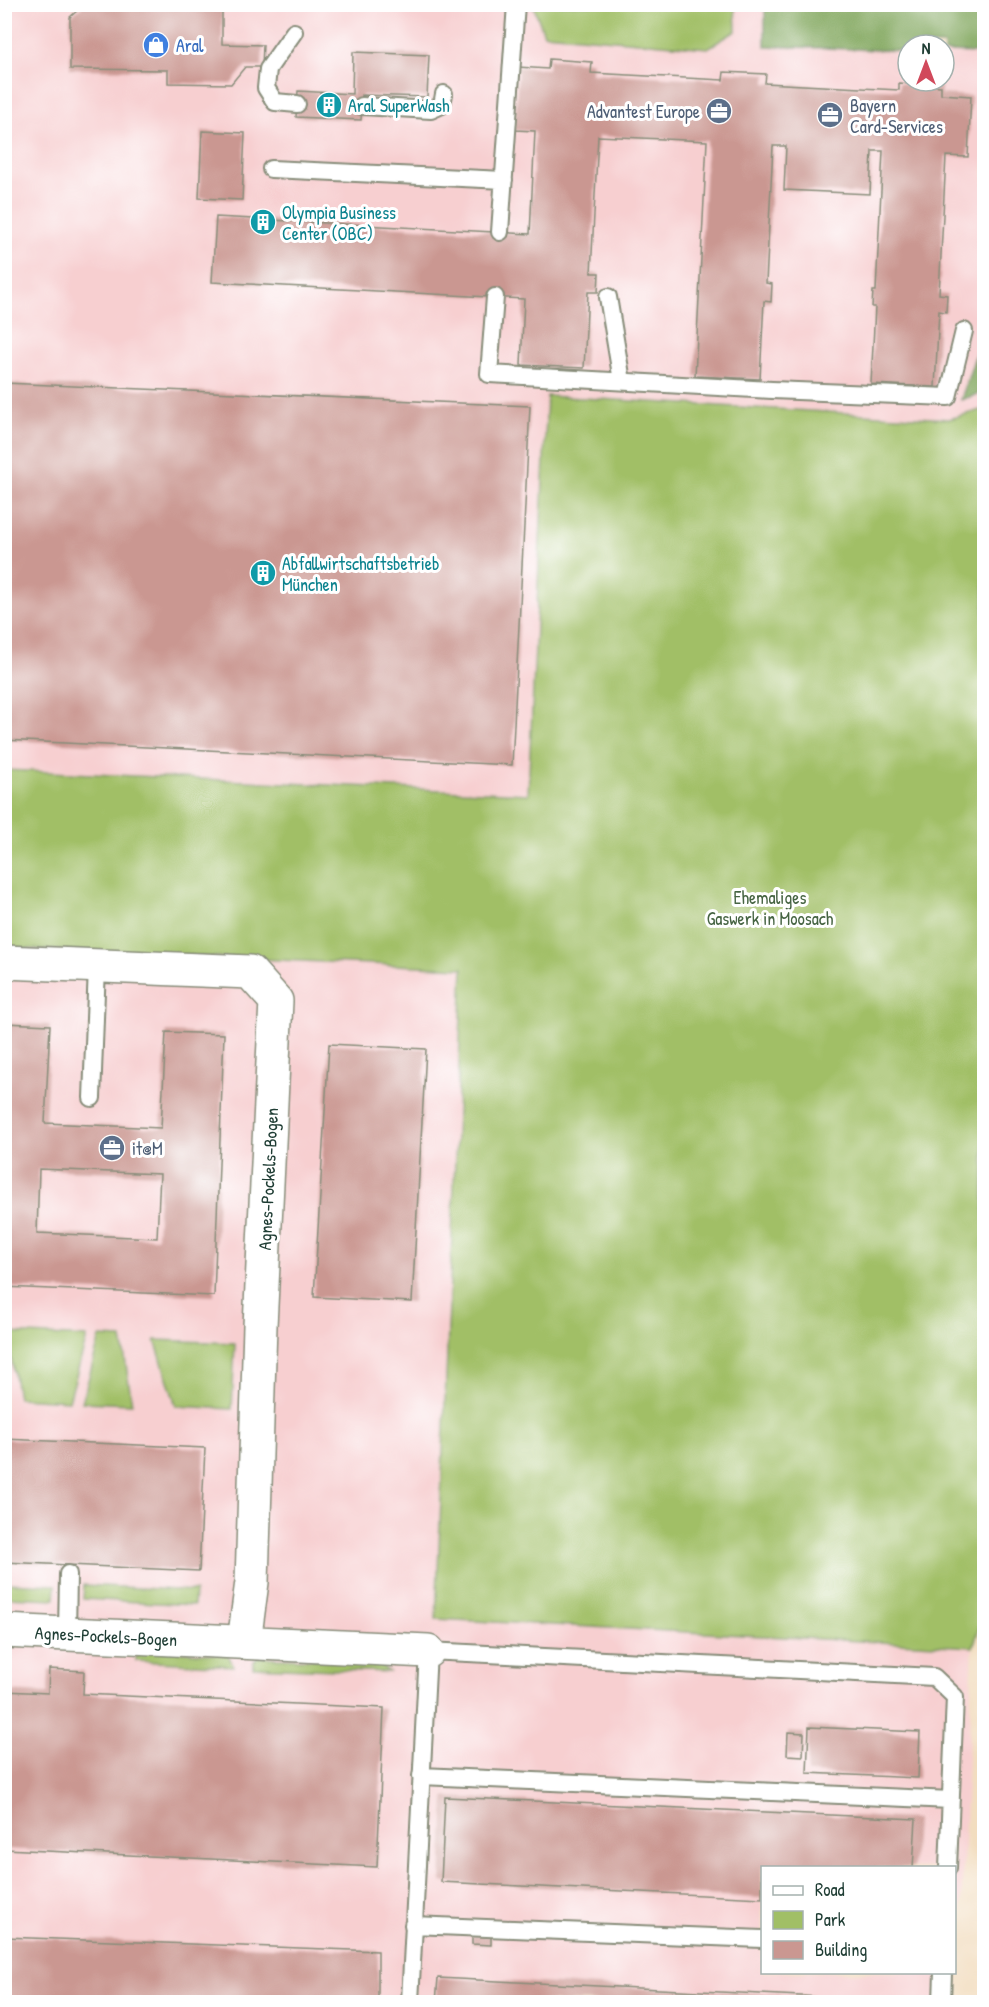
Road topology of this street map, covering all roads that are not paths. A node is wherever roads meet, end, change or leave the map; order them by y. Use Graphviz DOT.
graph roads {
  1 [pos="516,4"];
  2 [pos="294,32"];
  3 [pos="444,94"];
  4 [pos="297,104"];
  5 [pos="362,106"];
  6 [pos="271,169"];
  7 [pos="504,180"];
  8 [pos="500,232"];
  9 [pos="495,297"];
  10 [pos="608,297"];
  11 [pos="964,331"];
  12 [pos="622,381"];
  13 [pos="4,962"];
  14 [pos="97,966"];
  15 [pos="92,1098"];
  16 [pos="68,1574"];
  17 [pos="4,1631"];
  18 [pos="67,1634"];
  19 [pos="244,1642"];
  20 [pos="428,1651"];
  21 [pos="421,1776"];
  22 [pos="951,1800"];
  23 [pos="948,1866"];
  24 [pos="413,1925"];
  25 [pos="761,1939"];
  26 [pos="943,1974"];
  27 [pos="410,2002"];
  28 [pos="942,2002"];
  1 -- 7 [label="lane"];
  2 -- 4 [label="lane"];
  3 -- 5 [label="lane"];
  6 -- 7 [label="lane"];
  7 -- 8 [label="lane"];
  9 -- 12 [label="lane"];
  10 -- 12 [label="lane"];
  11 -- 12 [label="lane"];
  13 -- 14 [label="street, Agnes-Pockels-Bogen"];
  14 -- 15 [label="lane"];
  14 -- 19 [label="street, Agnes-Pockels-Bogen"];
  16 -- 18 [label="lane"];
  17 -- 18 [label="street, Agnes-Pockels-Bogen"];
  18 -- 19 [label="street, Agnes-Pockels-Bogen"];
  19 -- 20 [label="street, Agnes-Pockels-Bogen"];
  20 -- 21 [label="lane"];
  20 -- 22 [label="lane"];
  21 -- 22 [label="lane"];
  21 -- 24 [label="lane"];
  22 -- 23 [label="lane"];
  24 -- 25 [label="lane"];
  24 -- 27 [label="lane"];
  26 -- 28 [label="lane"];
}
